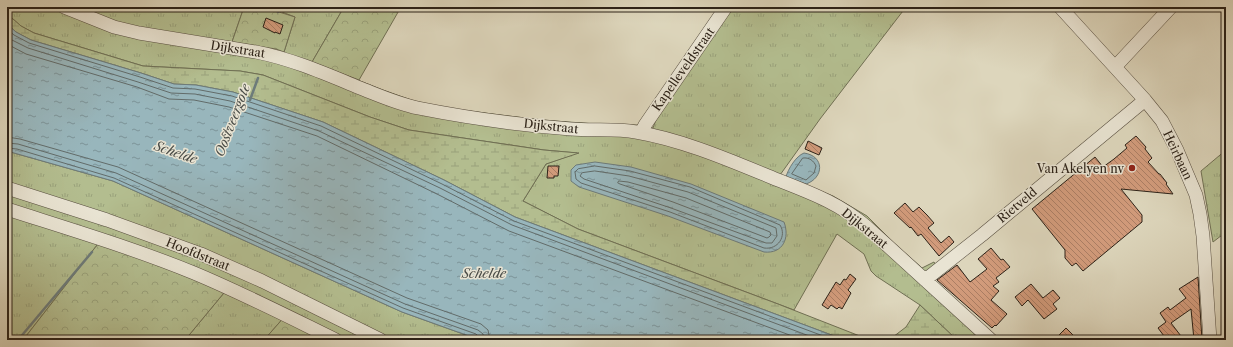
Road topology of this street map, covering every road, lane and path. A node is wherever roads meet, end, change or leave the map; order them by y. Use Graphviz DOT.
graph roads {
  1 [pos="64,7"];
  2 [pos="726,7"];
  3 [pos="1060,7"];
  4 [pos="1171,7"];
  5 [pos="1115,66"];
  6 [pos="1145,100"];
  7 [pos="641,133"];
  8 [pos="7,188"];
  9 [pos="7,210"];
  10 [pos="925,280"];
  11 [pos="336,340"];
  12 [pos="381,340"];
  13 [pos="991,340"];
  14 [pos="1210,340"];
  1 -- 7 [label="street, Dijkstraat"];
  2 -- 7 [label="street, Kapelleveldstraat"];
  3 -- 5 [label="street, Heirbaan"];
  4 -- 5 [label="street"];
  5 -- 6 [label="street, Heirbaan"];
  6 -- 10 [label="street, Rietveld"];
  6 -- 14 [label="street, Heirbaan"];
  7 -- 10 [label="street, Dijkstraat"];
  8 -- 12 [label="street, Hoofdstraat"];
  9 -- 11 [label="street"];
  10 -- 13 [label="street, Dijkstraat"];
}
